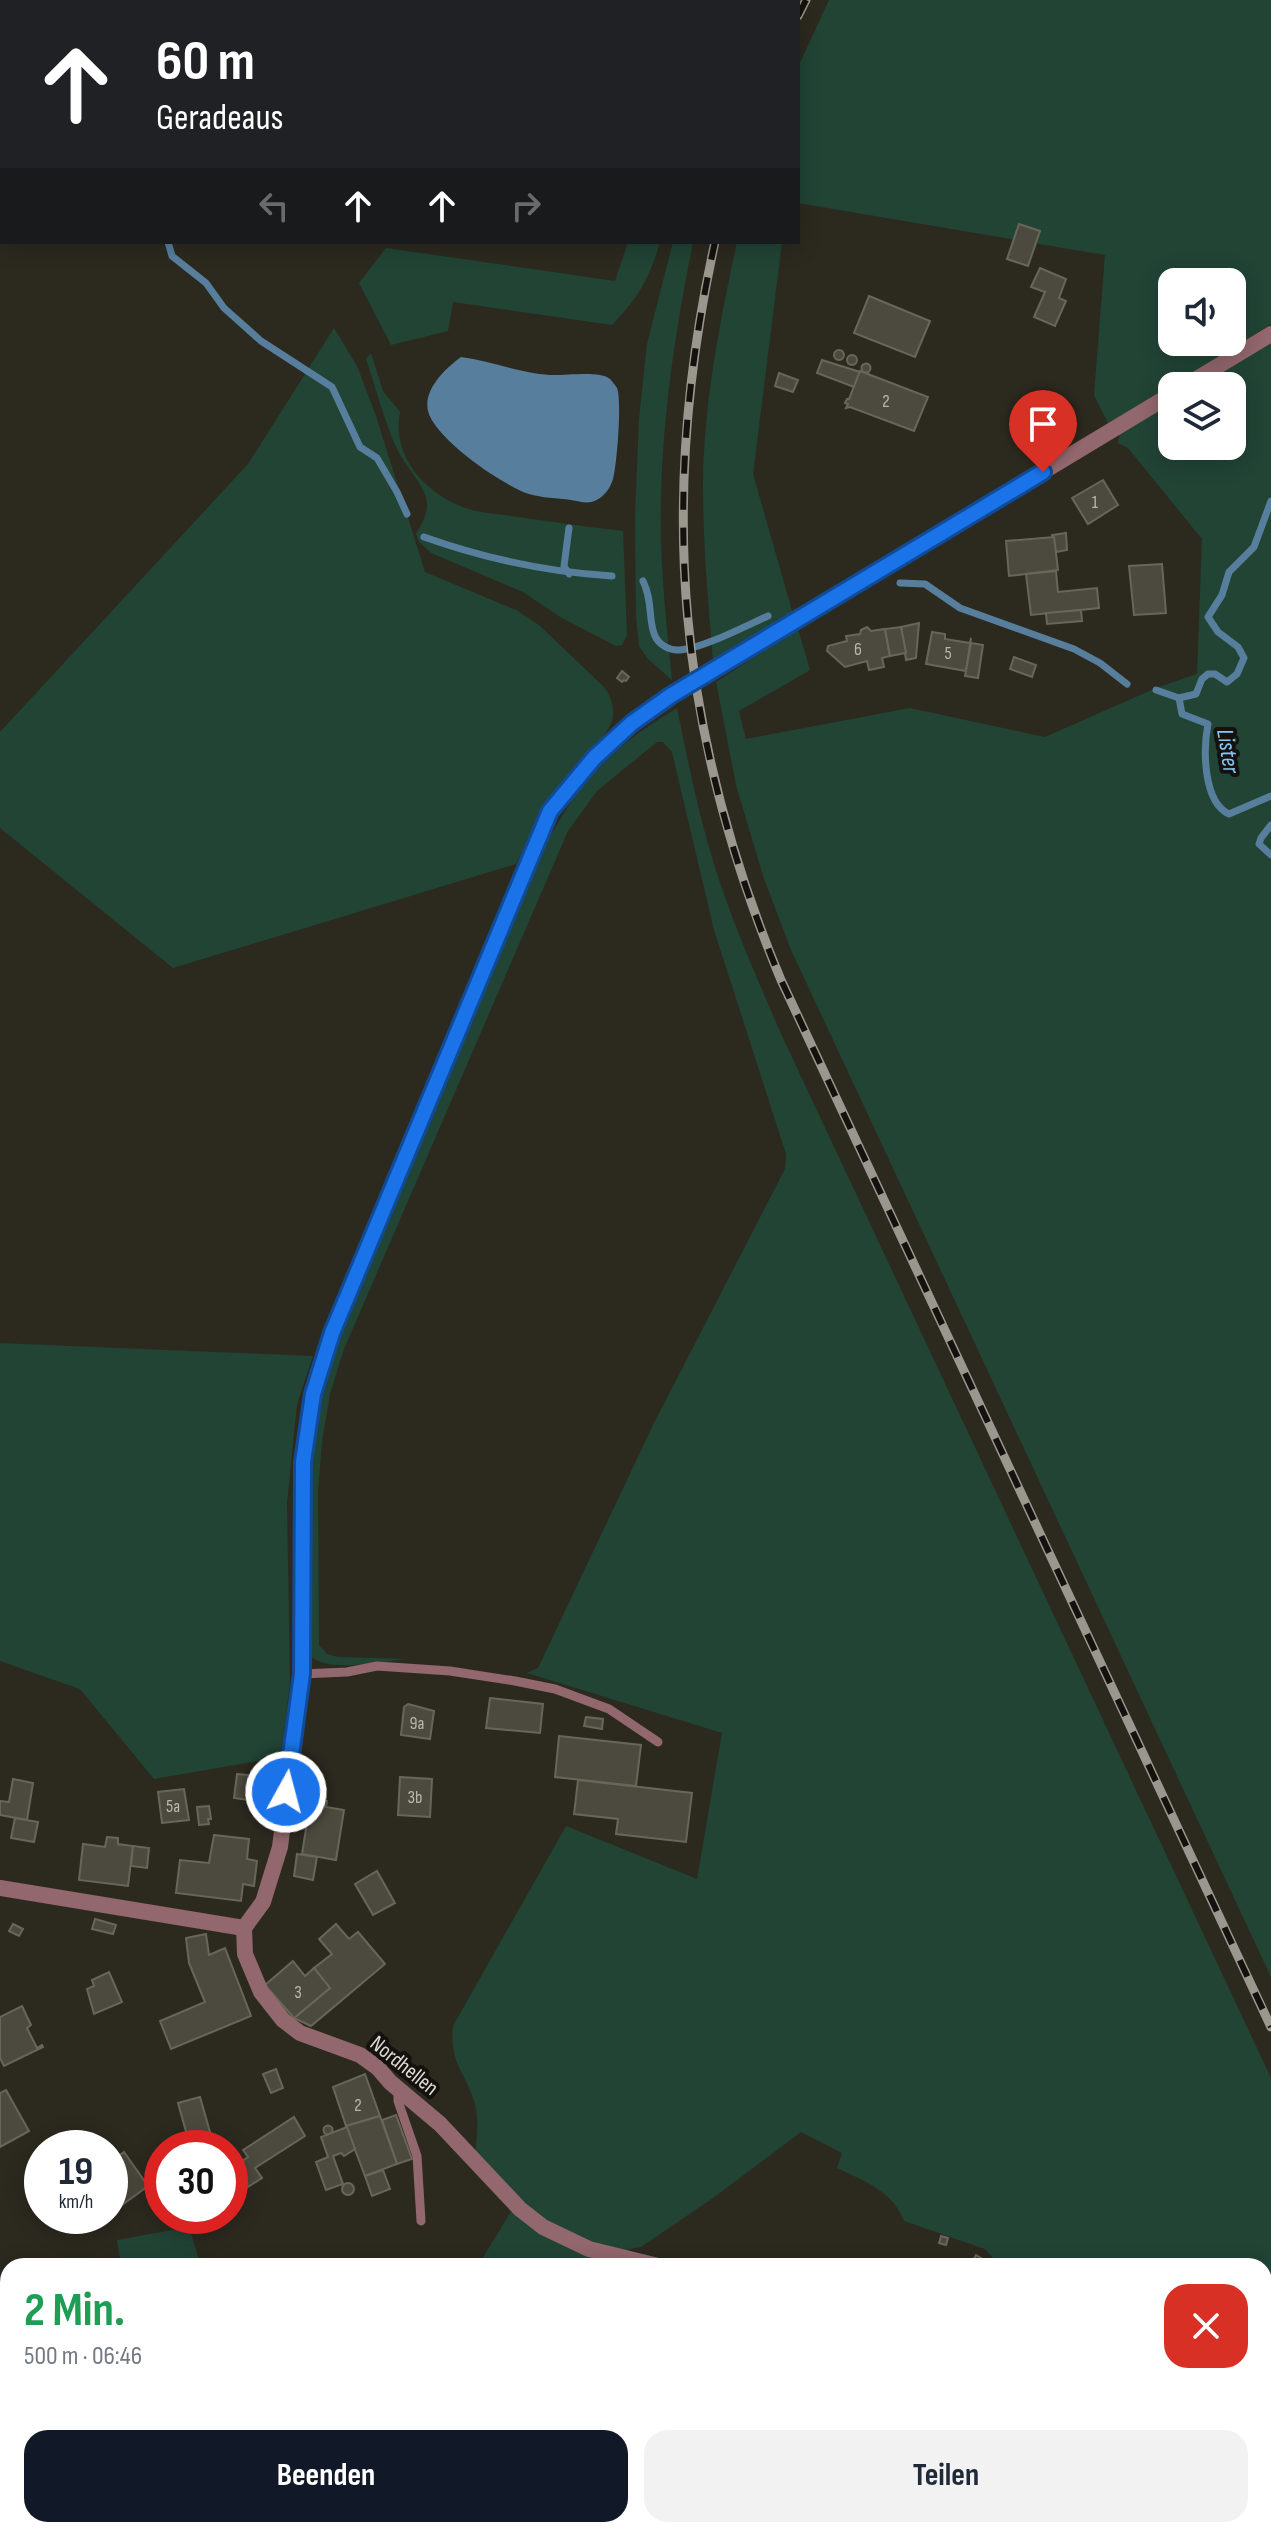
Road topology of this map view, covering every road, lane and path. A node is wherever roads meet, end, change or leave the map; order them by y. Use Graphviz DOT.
graph roads {
  1 [pos="1271,334"];
  2 [pos="1208,372"];
  3 [pos="1158,402"];
  4 [pos="302,1674"];
  5 [pos="658,1742"];
  6 [pos="0,1888"];
  7 [pos="244,1928"];
  8 [pos="398,2090"];
  9 [pos="421,2221"];
  10 [pos="626,2258"];
  1 -- 2 [label="street"];
  3 -- 4 [label="street"];
  4 -- 5 [label="lane"];
  4 -- 7 [label="street"];
  6 -- 7 [label="street"];
  7 -- 8 [label="street, Nordhellen"];
  8 -- 9 [label="lane"];
  8 -- 10 [label="street, Nordhellen"];
}
